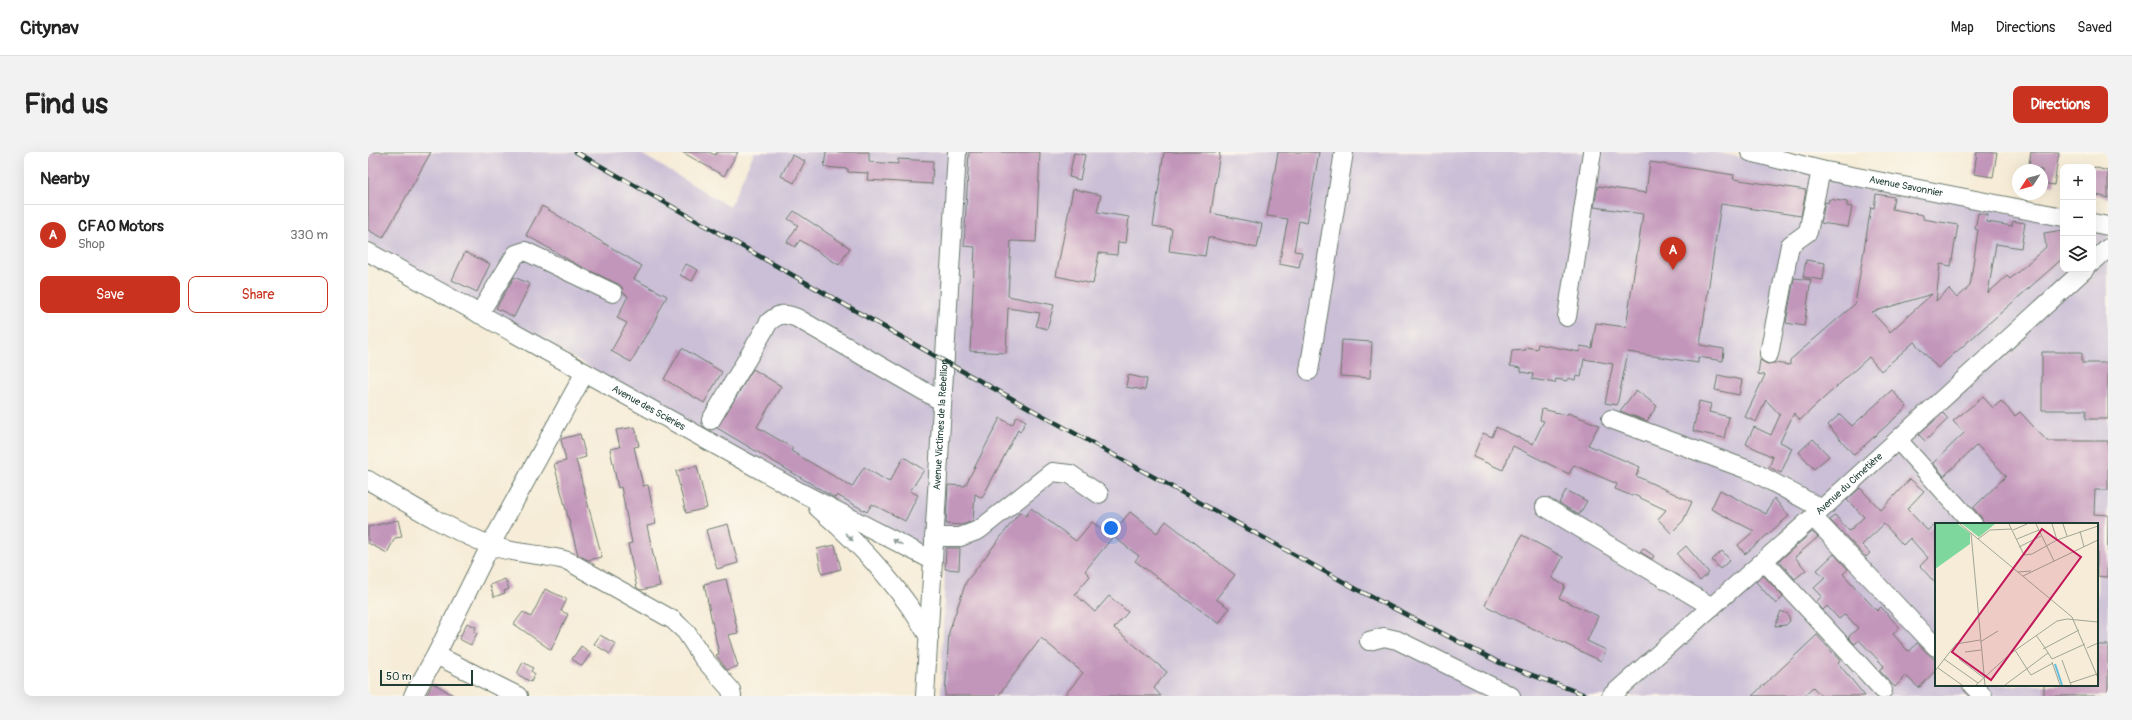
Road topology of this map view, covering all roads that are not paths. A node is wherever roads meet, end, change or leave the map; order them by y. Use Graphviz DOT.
graph roads {
  1 [pos="957,152"];
  2 [pos="1344,152"];
  3 [pos="1592,152"];
  4 [pos="1750,152"];
  5 [pos="1821,170"];
  6 [pos="2060,216"];
  7 [pos="2096,224"];
  8 [pos="2108,226"];
  9 [pos="2108,248"];
  10 [pos="368,252"];
  11 [pos="2096,259"];
  12 [pos="2082,272"];
  13 [pos="613,293"];
  14 [pos="479,314"];
  15 [pos="1567,317"];
  16 [pos="1769,354"];
  17 [pos="1309,372"];
  18 [pos="584,374"];
  19 [pos="941,401"];
  20 [pos="1611,419"];
  21 [pos="710,420"];
  22 [pos="1898,440"];
  23 [pos="371,487"];
  24 [pos="800,492"];
  25 [pos="1099,494"];
  26 [pos="1545,507"];
  27 [pos="1818,513"];
  28 [pos="1972,523"];
  29 [pos="934,537"];
  30 [pos="490,546"];
  31 [pos="932,560"];
  32 [pos="1764,561"];
  33 [pos="1712,607"];
  34 [pos="929,637"];
  35 [pos="1369,641"];
  36 [pos="1935,646"];
  37 [pos="436,655"];
  38 [pos="1973,686"];
  39 [pos="1884,690"];
  40 [pos="413,696"];
  41 [pos="518,696"];
  42 [pos="732,696"];
  43 [pos="925,696"];
  44 [pos="1511,696"];
  45 [pos="1611,696"];
  46 [pos="1983,696"];
  1 -- 19 [label="street, Avenue Victimes de la Rebellion"];
  2 -- 17 [label="street"];
  3 -- 15 [label="street"];
  4 -- 5 [label="street, Avenue Savonnier"];
  5 -- 6 [label="street, Avenue Savonnier"];
  5 -- 16 [label="street"];
  7 -- 8 [label="street"];
  9 -- 11 [label="street"];
  10 -- 14 [label="street, Avenue des Scieries"];
  12 -- 22 [label="street, Avenue du Cimetière"];
  13 -- 14 [label="street"];
  14 -- 18 [label="street, Avenue des Scieries"];
  18 -- 24 [label="street, Avenue des Scieries"];
  18 -- 30 [label="street"];
  19 -- 21 [label="street"];
  19 -- 29 [label="street, Avenue Victimes de la Rebellion"];
  20 -- 27 [label="street"];
  22 -- 27 [label="street, Avenue du Cimetière"];
  22 -- 28 [label="street"];
  23 -- 30 [label="street"];
  31 -- 24 [label="street, Avenue des Scieries, one-way"];
  24 -- 34 [label="street, one-way"];
  25 -- 29 [label="street"];
  26 -- 33 [label="street"];
  27 -- 32 [label="street, Avenue du Cimetière"];
  27 -- 36 [label="street"];
  29 -- 31 [label="street, Avenue Victimes de la Rebellion"];
  30 -- 37 [label="street"];
  30 -- 42 [label="street"];
  31 -- 34 [label="street, Avenue Victimes de la Rebellion"];
  32 -- 33 [label="street, Avenue du Cimetière"];
  32 -- 39 [label="street"];
  33 -- 45 [label="street, Avenue du Cimetière"];
  34 -- 43 [label="street, Avenue Victimes de la Rebellion"];
  35 -- 44 [label="street"];
  37 -- 40 [label="street"];
  37 -- 41 [label="street"];
  38 -- 46 [label="street"];
}
